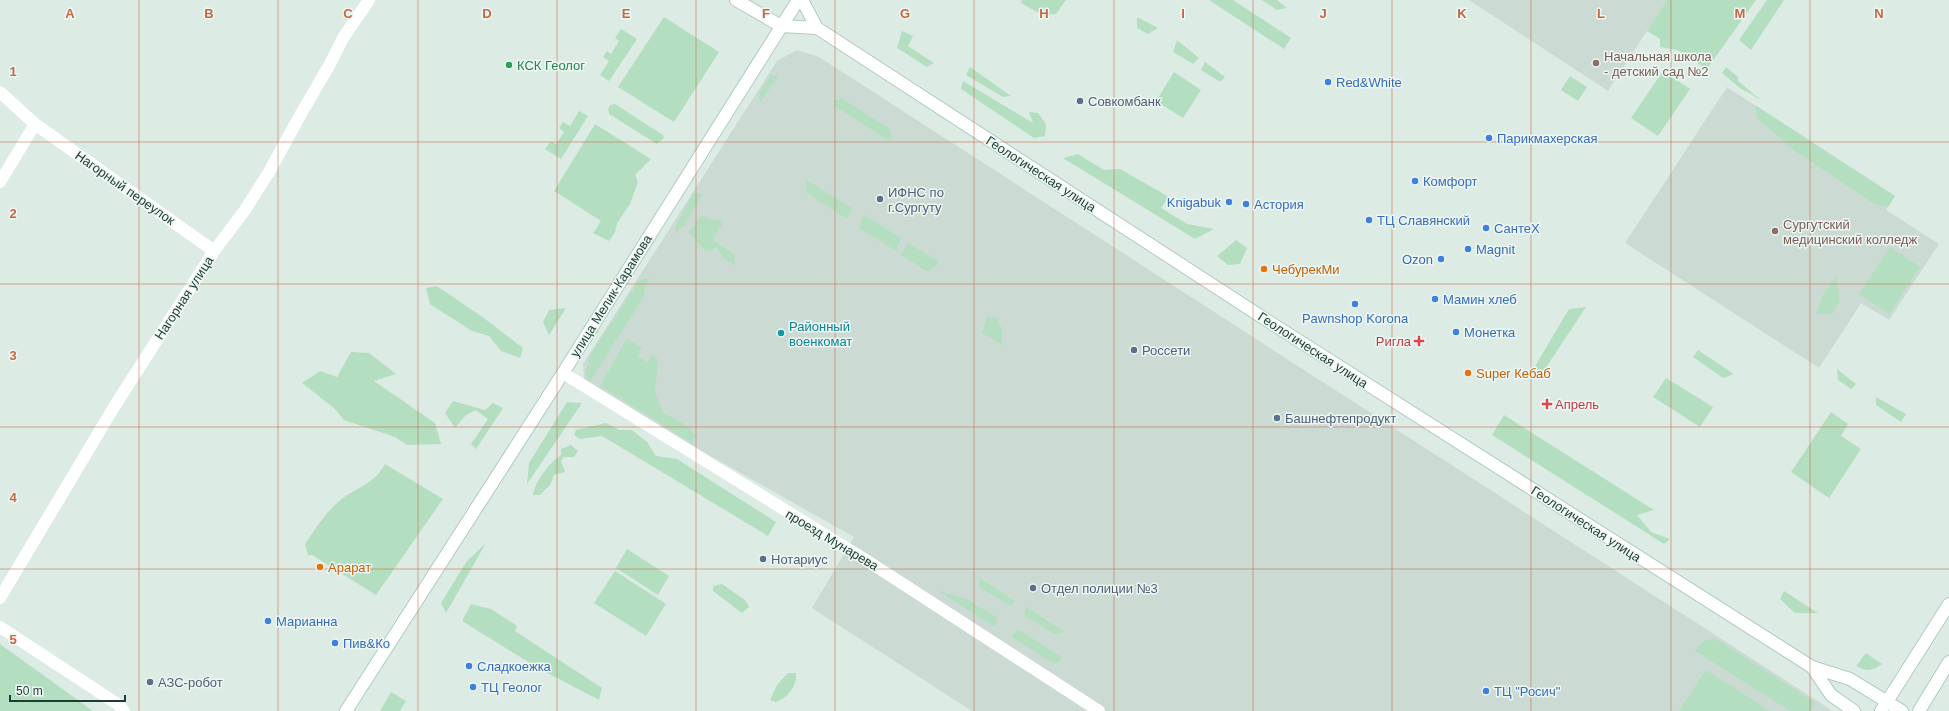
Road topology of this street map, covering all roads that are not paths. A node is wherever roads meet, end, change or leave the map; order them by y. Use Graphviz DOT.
graph roads {
  1 [pos="370,0"];
  2 [pos="736,0"];
  3 [pos="798,0"];
  4 [pos="802,0"];
  5 [pos="781,26"];
  6 [pos="817,28"];
  7 [pos="0,92"];
  8 [pos="35,124"];
  9 [pos="0,182"];
  10 [pos="214,251"];
  11 [pos="563,373"];
  12 [pos="0,598"];
  13 [pos="1949,604"];
  14 [pos="0,627"];
  15 [pos="1949,662"];
  16 [pos="1812,667"];
  17 [pos="1884,706"];
  18 [pos="124,711"];
  19 [pos="346,711"];
  20 [pos="1099,711"];
  21 [pos="1854,711"];
  22 [pos="1902,711"];
  23 [pos="1919,711"];
  1 -- 10 [label="main road, Нагорная улица"];
  2 -- 5 [label="main road"];
  3 -- 5 [label="main road, улица Мелик-Карамова"];
  4 -- 6 [label="main road, Геологическая улица"];
  5 -- 6 [label="main road, Геологическая улица"];
  5 -- 11 [label="main road, улица Мелик-Карамова"];
  6 -- 16 [label="main road, Геологическая улица"];
  7 -- 8 [label="main road, Нагорный переулок"];
  8 -- 9 [label="main road"];
  8 -- 10 [label="main road, Нагорный переулок"];
  10 -- 12 [label="main road, Нагорная улица"];
  11 -- 19 [label="main road, улица Мелик-Карамова"];
  11 -- 20 [label="main road, проезд Мунарева"];
  13 -- 17 [label="main road"];
  14 -- 18 [label="main road"];
  15 -- 23 [label="main road"];
  16 -- 17 [label="main road, Геологическая улица"];
  16 -- 21 [label="main road, Геологическая улица"];
  17 -- 22 [label="main road, Геологическая улица"];
}
